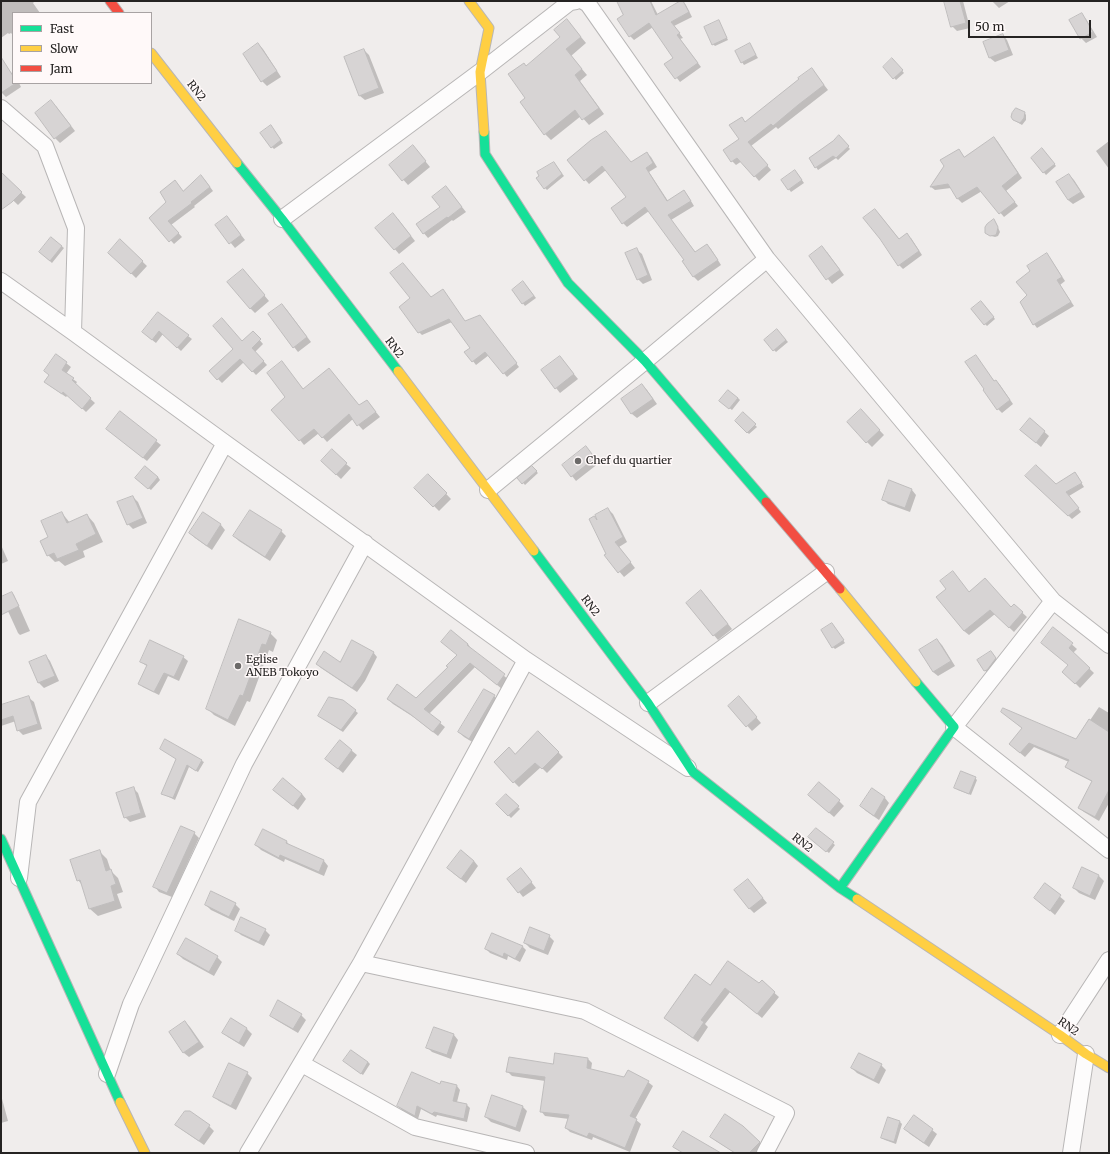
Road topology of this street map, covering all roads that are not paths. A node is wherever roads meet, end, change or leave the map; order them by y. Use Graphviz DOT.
graph roads {
  1 [pos="110,1"];
  2 [pos="469,1"];
  3 [pos="576,1"];
  4 [pos="583,1"];
  5 [pos="118,12"];
  6 [pos="152,54"];
  7 [pos="480,72"];
  8 [pos="1,108"];
  9 [pos="282,219"];
  10 [pos="767,259"];
  11 [pos="1,281"];
  12 [pos="74,332"];
  13 [pos="645,361"];
  14 [pos="225,443"];
  15 [pos="488,490"];
  16 [pos="365,544"];
  17 [pos="826,572"];
  18 [pos="1053,601"];
  19 [pos="1109,645"];
  20 [pos="526,660"];
  21 [pos="648,703"];
  22 [pos="954,727"];
  23 [pos="694,772"];
  24 [pos="1,839"];
  25 [pos="1109,850"];
  26 [pos="19,880"];
  27 [pos="840,888"];
  28 [pos="1109,960"];
  29 [pos="361,963"];
  30 [pos="1060,1035"];
  31 [pos="1086,1054"];
  32 [pos="302,1064"];
  33 [pos="1109,1068"];
  34 [pos="107,1074"];
  35 [pos="145,1153"];
  36 [pos="248,1153"];
  37 [pos="526,1153"];
  38 [pos="765,1153"];
  39 [pos="1070,1153"];
  1 -- 5 [label="street"];
  2 -- 7 [label="street"];
  3 -- 7 [label="street"];
  4 -- 10 [label="street"];
  6 -- 9 [label="street, RN2"];
  7 -- 9 [label="street"];
  7 -- 13 [label="street"];
  8 -- 12 [label="street"];
  9 -- 15 [label="street, RN2"];
  10 -- 13 [label="street"];
  10 -- 18 [label="street"];
  11 -- 12 [label="street"];
  12 -- 14 [label="street"];
  13 -- 15 [label="street"];
  13 -- 17 [label="street"];
  14 -- 16 [label="street"];
  14 -- 26 [label="street"];
  15 -- 21 [label="street, RN2"];
  16 -- 20 [label="street"];
  16 -- 34 [label="street"];
  17 -- 21 [label="street"];
  17 -- 22 [label="street"];
  18 -- 19 [label="street"];
  18 -- 22 [label="street"];
  20 -- 23 [label="street"];
  20 -- 29 [label="street"];
  21 -- 23 [label="street, RN2"];
  22 -- 25 [label="street"];
  22 -- 27 [label="street"];
  23 -- 27 [label="street, RN2"];
  24 -- 26 [label="street"];
  26 -- 34 [label="street"];
  27 -- 30 [label="street, RN2"];
  28 -- 30 [label="street"];
  29 -- 32 [label="street"];
  29 -- 38 [label="street"];
  30 -- 31 [label="street, RN2"];
  31 -- 33 [label="street, RN2"];
  31 -- 39 [label="street"];
  32 -- 36 [label="street"];
  32 -- 37 [label="street"];
  34 -- 35 [label="street"];
}
